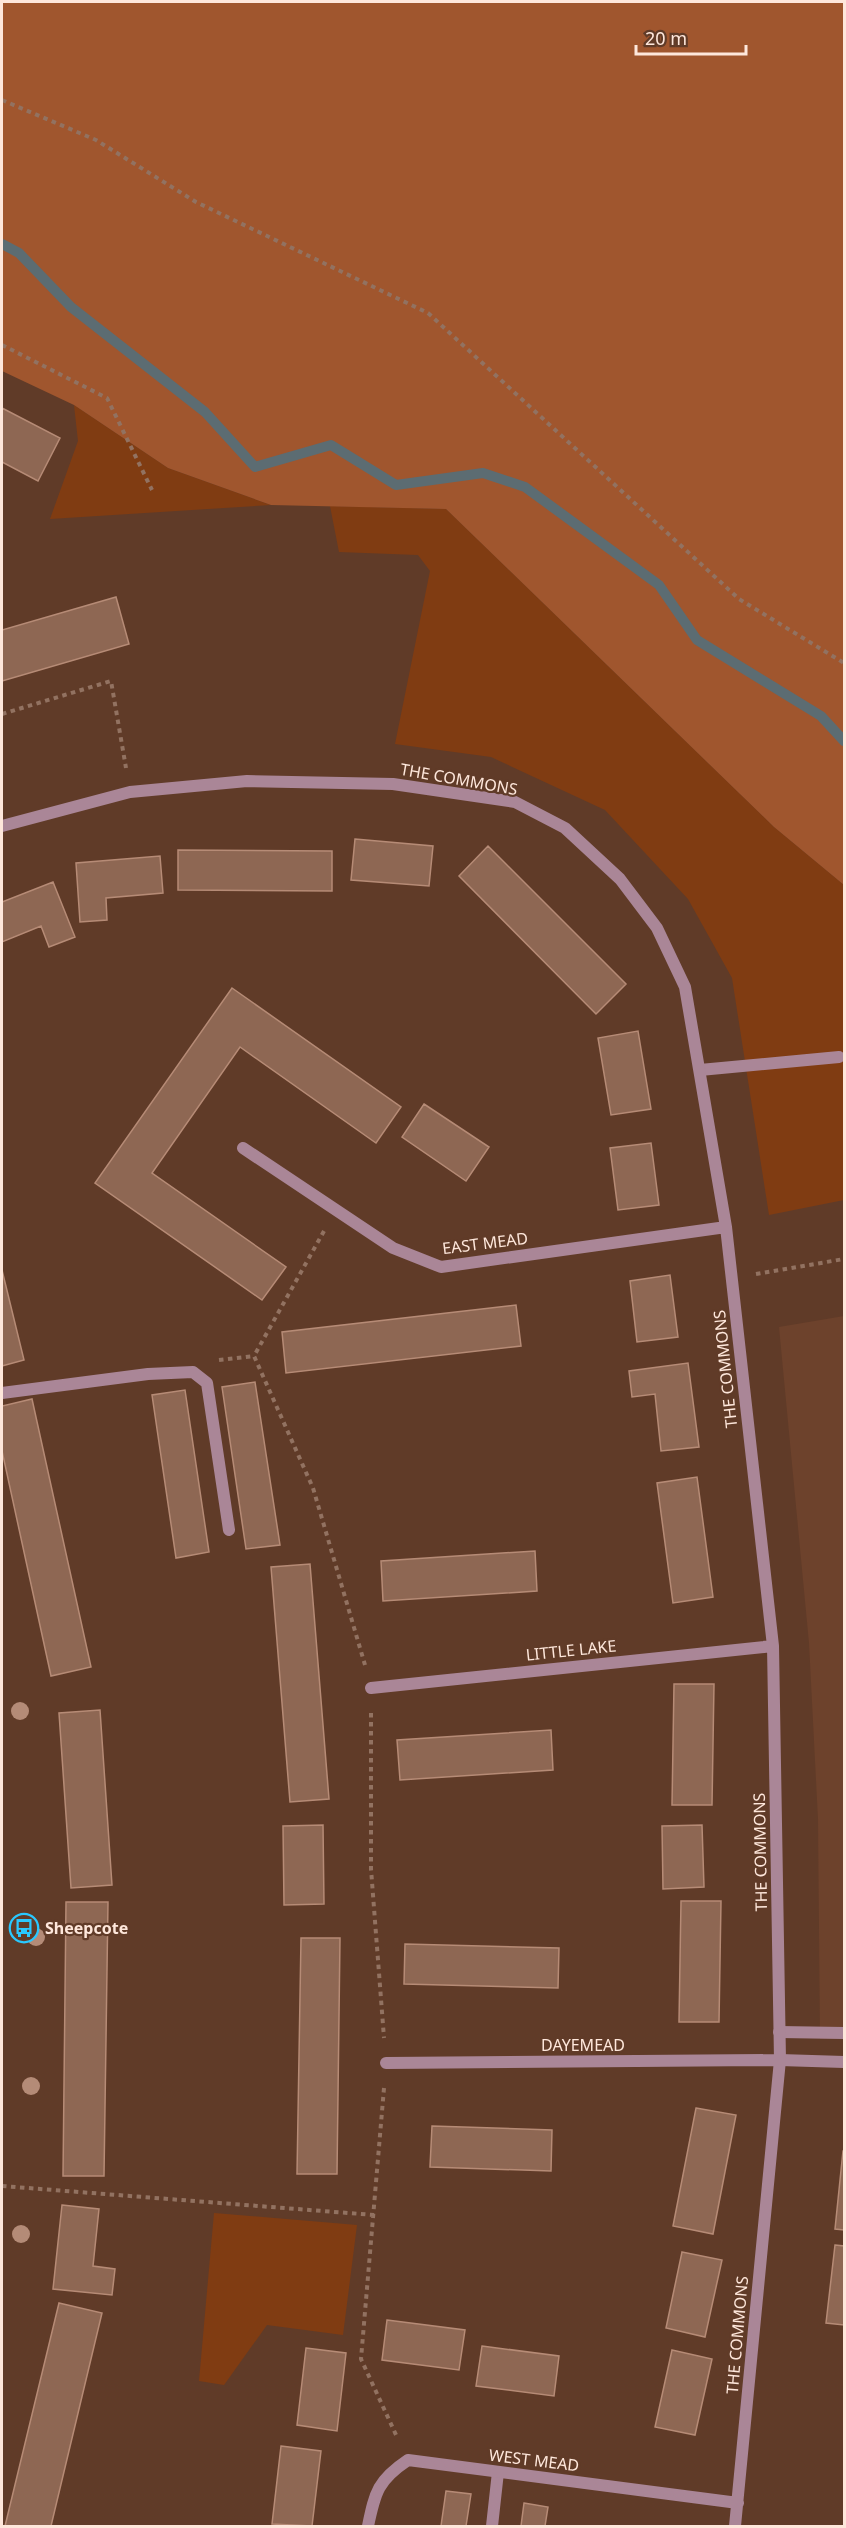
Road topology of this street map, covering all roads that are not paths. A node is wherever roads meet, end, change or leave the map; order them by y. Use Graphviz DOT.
graph roads {
  1 [pos="2,826"];
  2 [pos="839,1058"];
  3 [pos="700,1070"];
  4 [pos="243,1148"];
  5 [pos="726,1227"];
  6 [pos="2,1392"];
  7 [pos="229,1530"];
  8 [pos="773,1646"];
  9 [pos="372,1688"];
  10 [pos="779,2032"];
  11 [pos="844,2033"];
  12 [pos="780,2060"];
  13 [pos="844,2062"];
  14 [pos="386,2063"];
  15 [pos="498,2472"];
  16 [pos="738,2503"];
  17 [pos="368,2526"];
  18 [pos="492,2526"];
  19 [pos="735,2526"];
  1 -- 3 [label="street, THE COMMONS"];
  2 -- 3 [label="street"];
  3 -- 5 [label="street, THE COMMONS"];
  4 -- 5 [label="street, EAST MEAD"];
  5 -- 8 [label="street, THE COMMONS"];
  6 -- 7 [label="street"];
  8 -- 9 [label="street, LITTLE LAKE"];
  8 -- 10 [label="street, THE COMMONS"];
  10 -- 11 [label="street"];
  10 -- 12 [label="street, THE COMMONS"];
  12 -- 13 [label="street, DAYEMEAD"];
  12 -- 14 [label="street, DAYEMEAD"];
  12 -- 16 [label="street, THE COMMONS"];
  15 -- 16 [label="street, WEST MEAD"];
  15 -- 17 [label="street, WEST MEAD"];
  15 -- 18 [label="street"];
  16 -- 19 [label="street, THE COMMONS"];
}
